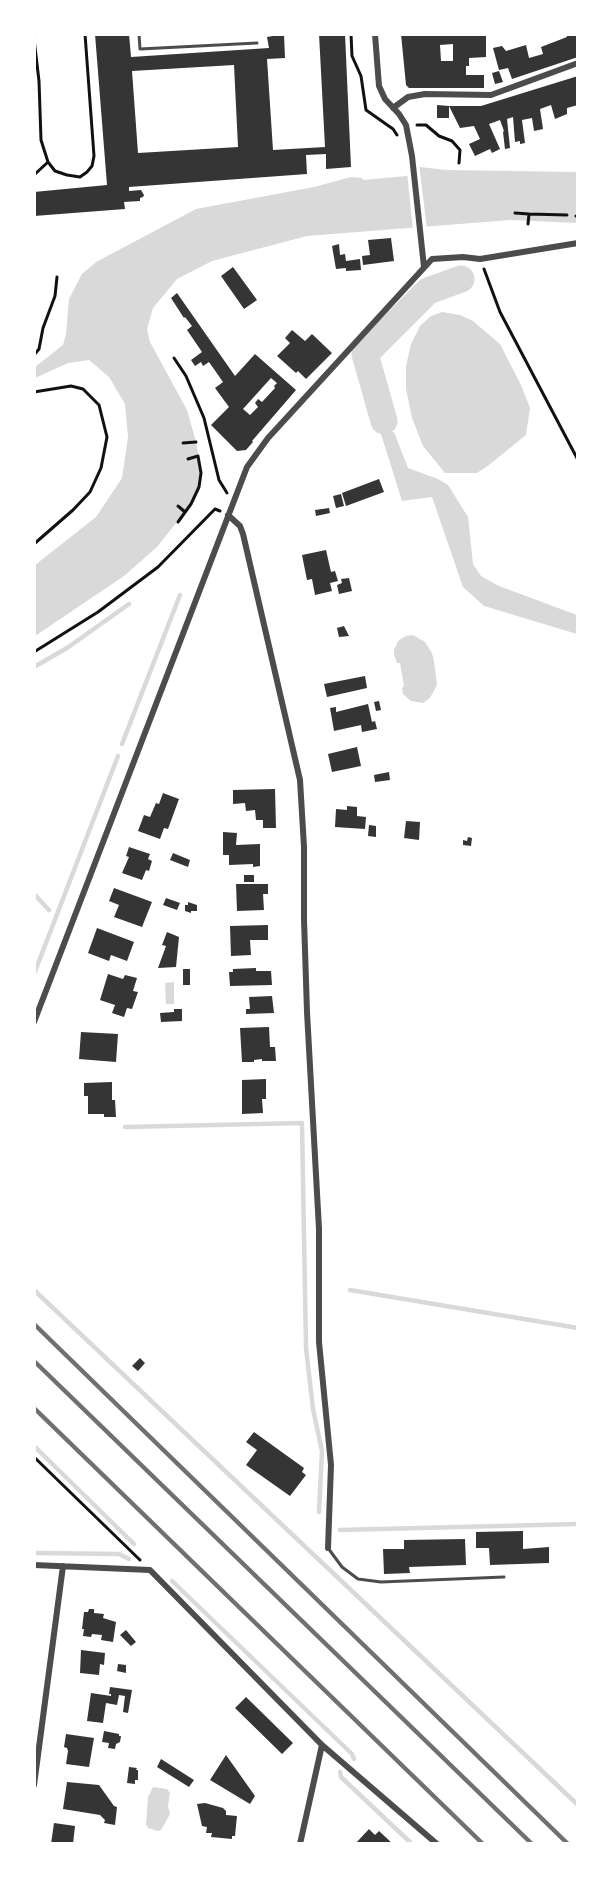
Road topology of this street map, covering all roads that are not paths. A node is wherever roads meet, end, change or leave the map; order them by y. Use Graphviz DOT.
graph roads {
  1 [pos="139,34"];
  2 [pos="375,34"];
  3 [pos="256,43"];
  4 [pos="578,63"];
  5 [pos="393,108"];
  6 [pos="578,243"];
  7 [pos="424,267"];
  8 [pos="228,515"];
  9 [pos="34,1022"];
  10 [pos="328,1548"];
  11 [pos="34,1565"];
  12 [pos="63,1566"];
  13 [pos="504,1577"];
  14 [pos="322,1745"];
  15 [pos="34,1785"];
  16 [pos="300,1844"];
  17 [pos="437,1844"];
  1 -- 3 [label="lane"];
  2 -- 5 [label="street"];
  4 -- 5 [label="street"];
  5 -- 7 [label="street"];
  6 -- 7 [label="street"];
  7 -- 8 [label="street"];
  8 -- 9 [label="street"];
  8 -- 10 [label="street"];
  10 -- 13 [label="lane"];
  11 -- 12 [label="street"];
  12 -- 14 [label="street"];
  12 -- 15 [label="street"];
  14 -- 16 [label="street"];
  14 -- 17 [label="street"];
}
